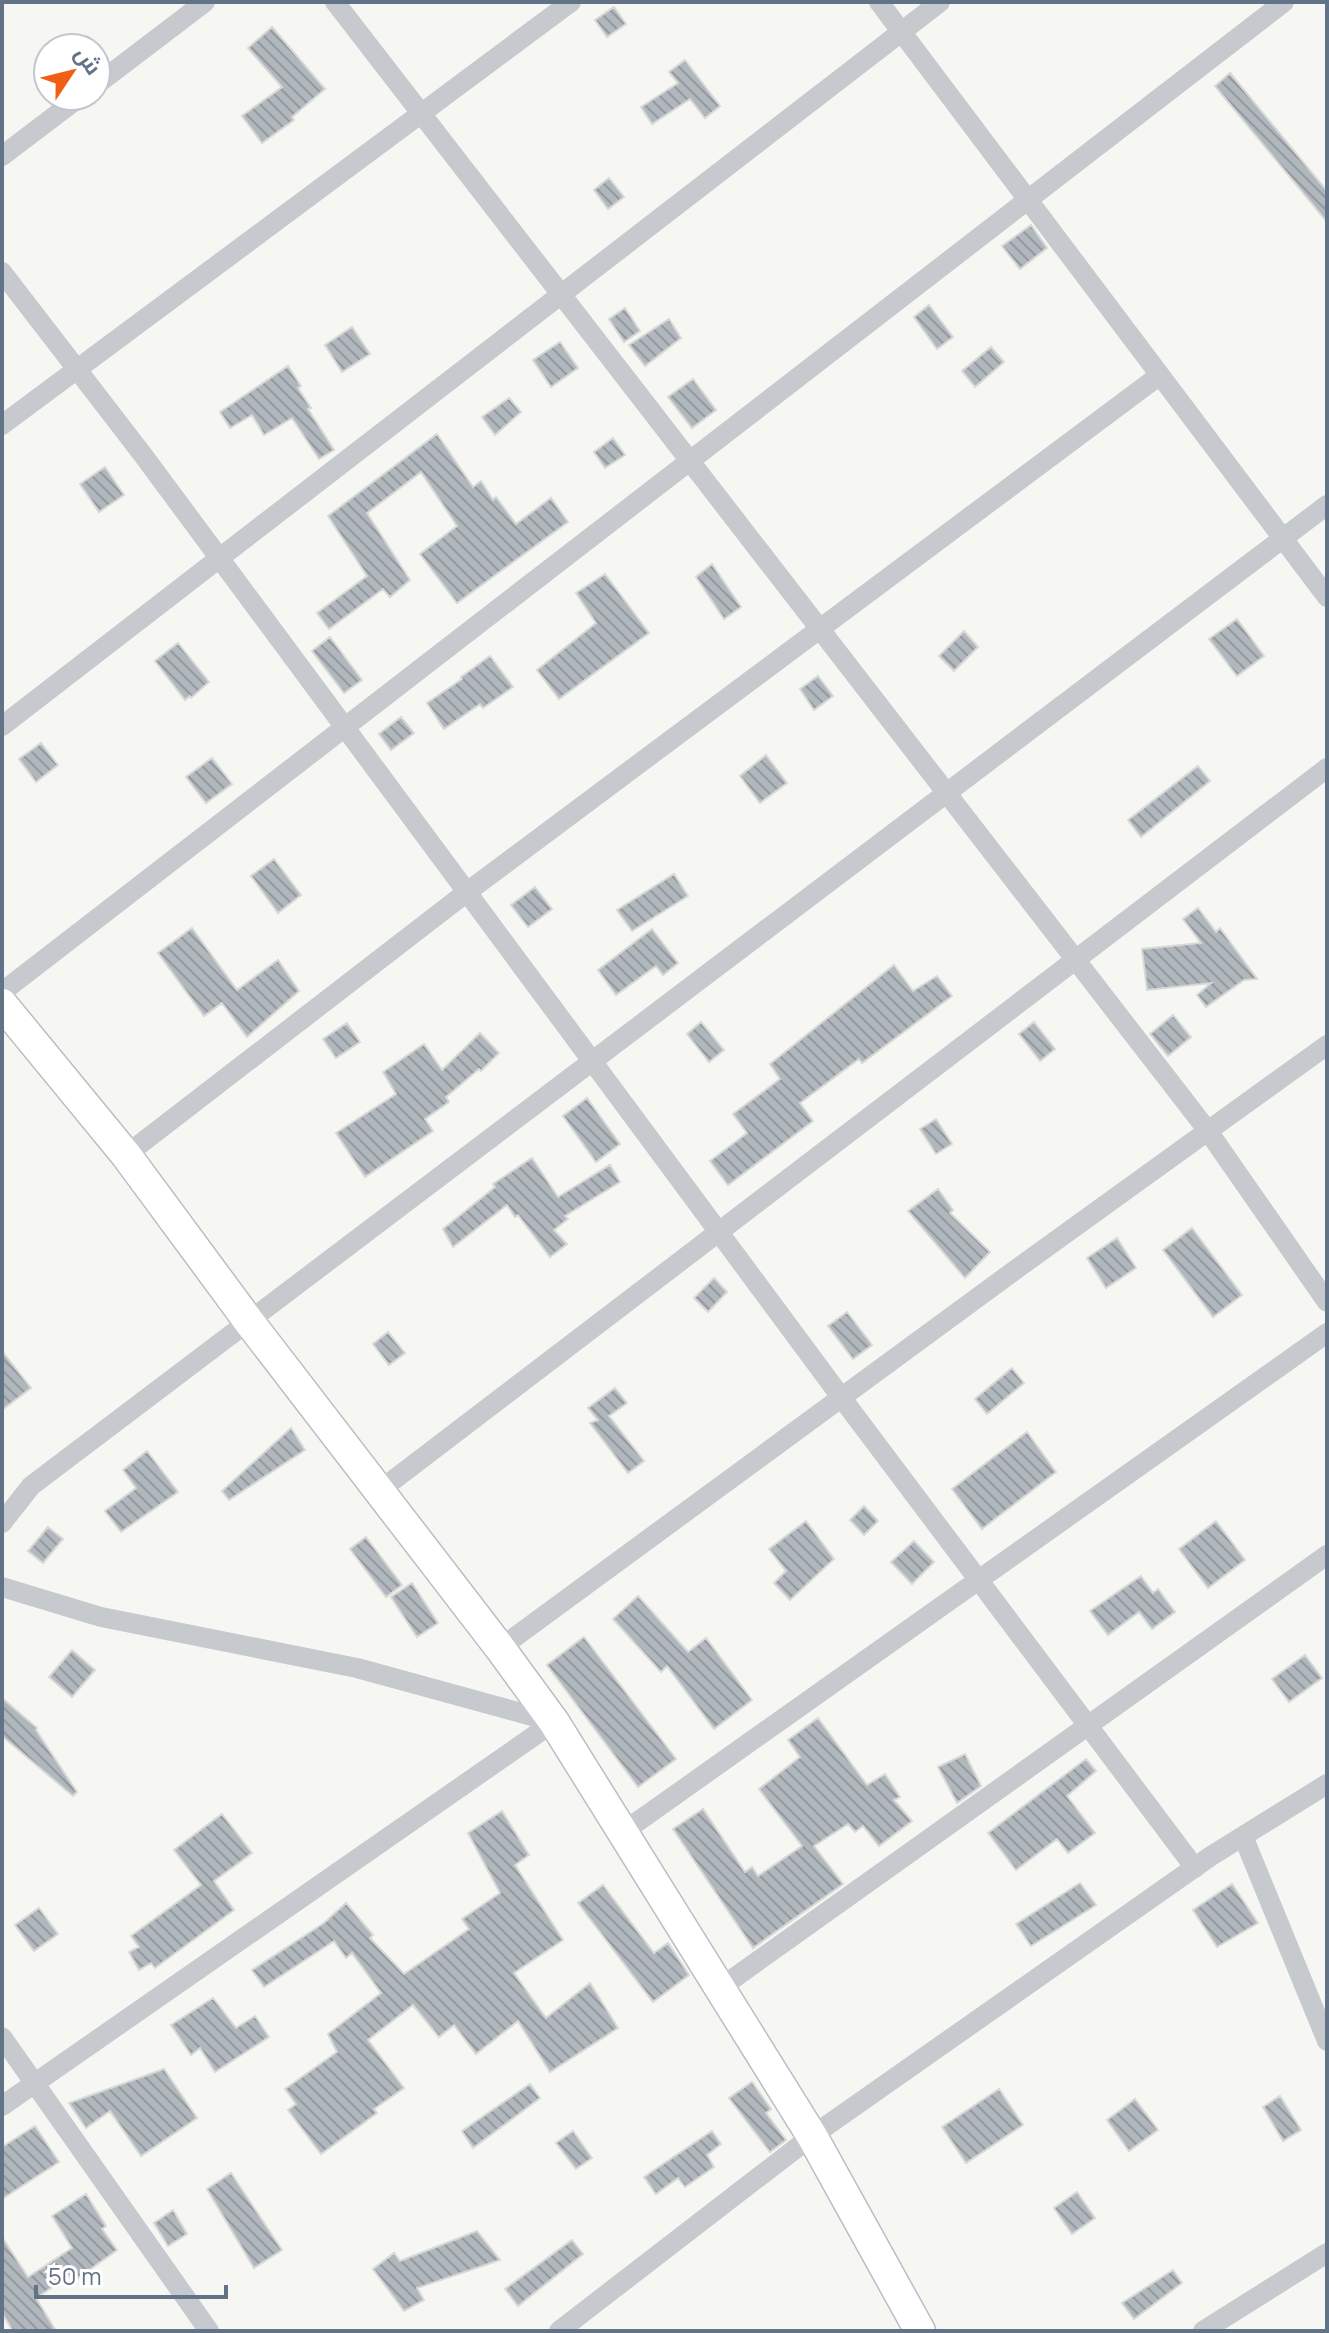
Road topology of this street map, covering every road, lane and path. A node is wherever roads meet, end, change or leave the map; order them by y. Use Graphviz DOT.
graph roads {
  1 [pos="205,2"];
  2 [pos="335,2"];
  3 [pos="571,2"];
  4 [pos="879,2"];
  5 [pos="940,2"];
  6 [pos="1284,2"];
  7 [pos="902,31"];
  8 [pos="112,73"];
  9 [pos="60,112"];
  10 [pos="421,113"];
  11 [pos="2,156"];
  12 [pos="1028,200"];
  13 [pos="2,272"];
  14 [pos="562,295"];
  15 [pos="77,369"];
  16 [pos="1160,375"];
  17 [pos="2,425"];
  18 [pos="690,461"];
  19 [pos="1327,505"];
  20 [pos="1283,539"];
  21 [pos="219,557"];
  22 [pos="1327,597"];
  23 [pos="819,628"];
  24 [pos="2,726"];
  25 [pos="345,727"];
  26 [pos="1327,768"];
  27 [pos="947,793"];
  28 [pos="467,892"];
  29 [pos="1075,960"];
  30 [pos="2,992"];
  31 [pos="2,1004"];
  32 [pos="1327,1045"];
  33 [pos="593,1062"];
  34 [pos="1208,1131"];
  35 [pos="126,1155"];
  36 [pos="719,1231"];
  37 [pos="1327,1302"];
  38 [pos="250,1323"];
  39 [pos="1327,1333"];
  40 [pos="841,1397"];
  41 [pos="379,1491"];
  42 [pos="2,1523"];
  43 [pos="1327,1555"];
  44 [pos="979,1580"];
  45 [pos="2,1587"];
  46 [pos="500,1648"];
  47 [pos="554,1722"];
  48 [pos="1088,1725"];
  49 [pos="1327,1784"];
  50 [pos="623,1832"];
  51 [pos="1243,1836"];
  52 [pos="1195,1868"];
  53 [pos="720,1988"];
  54 [pos="1323,2017"];
  55 [pos="2,2037"];
  56 [pos="1327,2041"];
  57 [pos="35,2083"];
  58 [pos="2,2106"];
  59 [pos="812,2136"];
  60 [pos="1327,2253"];
  61 [pos="209,2331"];
  62 [pos="559,2331"];
  63 [pos="920,2331"];
  64 [pos="1203,2331"];
  1 -- 8 [label="street"];
  2 -- 10 [label="street"];
  3 -- 10 [label="street"];
  4 -- 7 [label="street"];
  5 -- 7 [label="street"];
  6 -- 12 [label="street"];
  7 -- 12 [label="street"];
  7 -- 14 [label="street"];
  9 -- 11 [label="street"];
  10 -- 14 [label="street"];
  10 -- 15 [label="street"];
  12 -- 16 [label="street"];
  12 -- 18 [label="street"];
  13 -- 15 [label="street"];
  14 -- 18 [label="street"];
  14 -- 21 [label="street"];
  15 -- 17 [label="street"];
  15 -- 21 [label="street"];
  16 -- 20 [label="street"];
  16 -- 23 [label="street"];
  18 -- 23 [label="street"];
  18 -- 25 [label="street"];
  19 -- 20 [label="street"];
  20 -- 22 [label="street"];
  20 -- 27 [label="street"];
  21 -- 24 [label="street"];
  21 -- 25 [label="street"];
  23 -- 27 [label="street"];
  23 -- 28 [label="street"];
  25 -- 28 [label="street"];
  25 -- 30 [label="street"];
  26 -- 29 [label="street"];
  27 -- 29 [label="street"];
  27 -- 33 [label="street"];
  28 -- 33 [label="street"];
  28 -- 35 [label="street"];
  29 -- 34 [label="street"];
  29 -- 36 [label="street"];
  31 -- 35 [label="street"];
  32 -- 34 [label="street"];
  33 -- 36 [label="street"];
  33 -- 38 [label="street"];
  34 -- 37 [label="street"];
  34 -- 40 [label="street"];
  35 -- 38 [label="street"];
  36 -- 40 [label="street"];
  36 -- 41 [label="street"];
  38 -- 41 [label="street"];
  38 -- 42 [label="street"];
  39 -- 44 [label="street"];
  40 -- 44 [label="street"];
  40 -- 46 [label="street"];
  41 -- 46 [label="street"];
  43 -- 48 [label="street"];
  44 -- 48 [label="street"];
  44 -- 50 [label="street"];
  45 -- 47 [label="street"];
  46 -- 47 [label="street"];
  47 -- 50 [label="street"];
  47 -- 57 [label="street"];
  48 -- 52 [label="street"];
  48 -- 53 [label="street"];
  49 -- 51 [label="street"];
  50 -- 53 [label="street"];
  51 -- 52 [label="street"];
  51 -- 54 [label="street"];
  52 -- 59 [label="street"];
  53 -- 59 [label="street"];
  54 -- 56 [label="street"];
  55 -- 57 [label="street"];
  57 -- 58 [label="street"];
  57 -- 61 [label="street"];
  59 -- 62 [label="street"];
  59 -- 63 [label="street"];
  60 -- 64 [label="street"];
}
